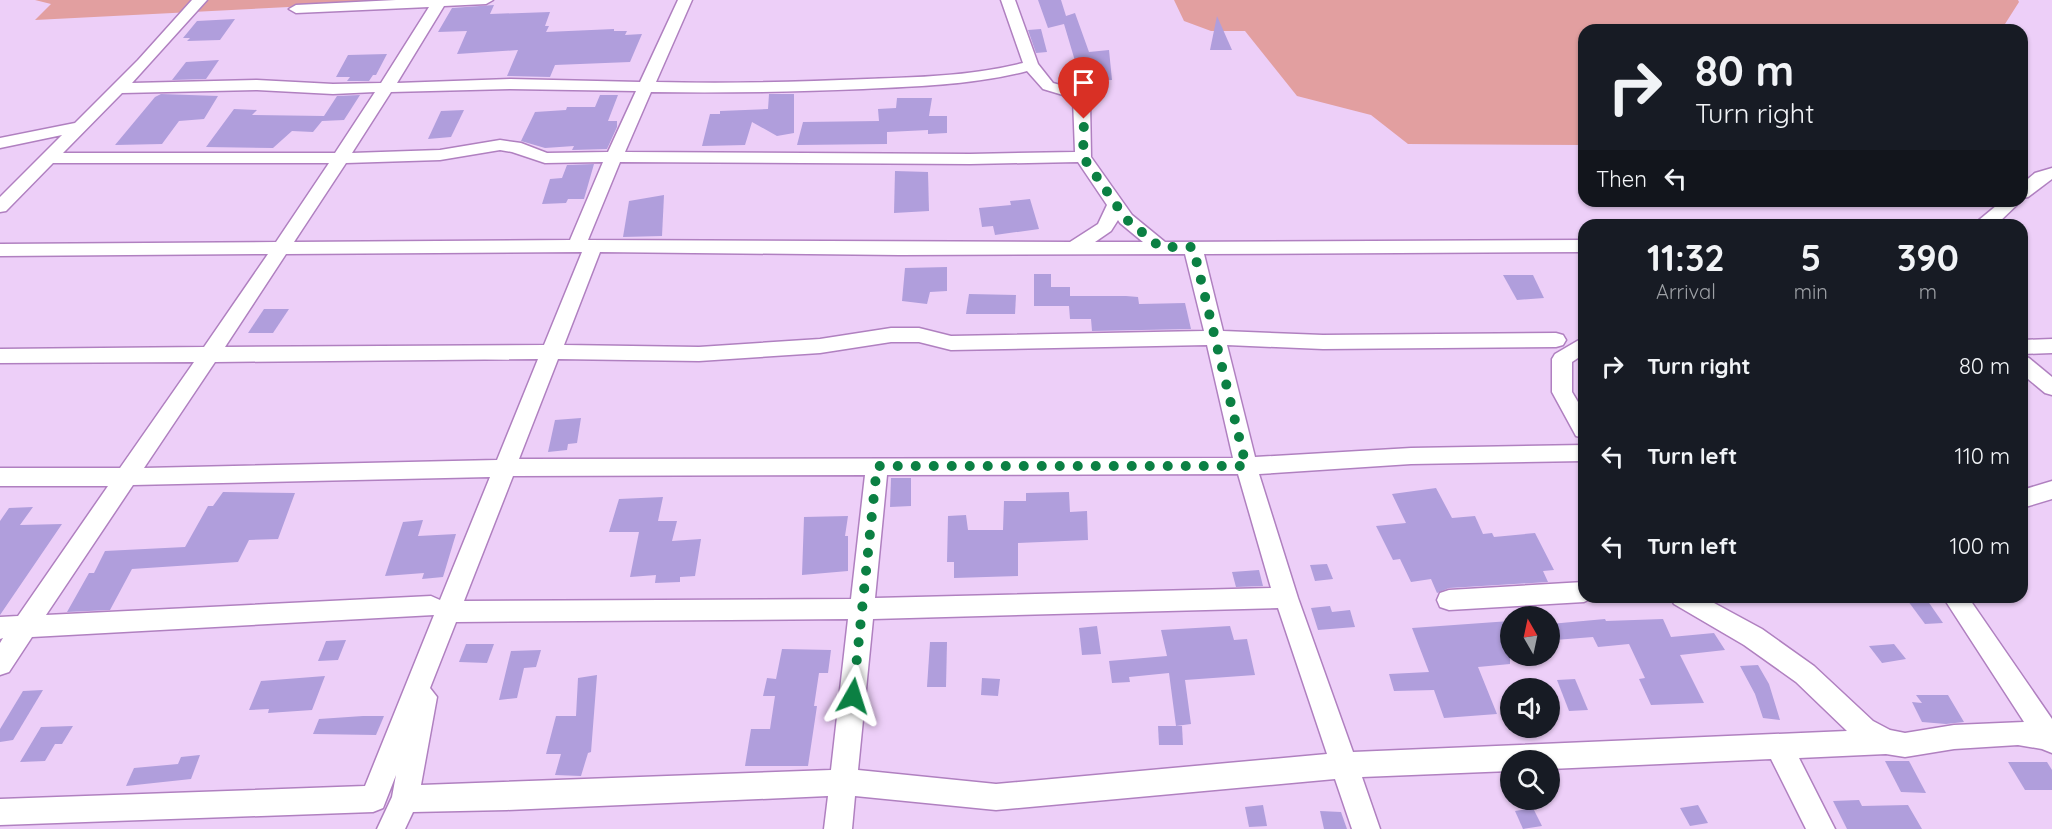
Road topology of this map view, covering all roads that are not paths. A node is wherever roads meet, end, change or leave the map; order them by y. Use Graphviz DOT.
graph roads {
  1 [pos="200,0"];
  2 [pos="486,0"];
  3 [pos="685,0"];
  4 [pos="1008,0"];
  5 [pos="439,3"];
  6 [pos="296,9"];
  7 [pos="1031,65"];
  8 [pos="388,86"];
  9 [pos="116,88"];
  10 [pos="647,88"];
  11 [pos="82,126"];
  12 [pos="0,143"];
  13 [pos="614,157"];
  14 [pos="1083,157"];
  15 [pos="49,158"];
  16 [pos="340,158"];
  17 [pos="2052,173"];
  18 [pos="2028,188"];
  19 [pos="1116,205"];
  20 [pos="0,207"];
  21 [pos="2005,207"];
  22 [pos="1992,219"];
  23 [pos="1578,246"];
  24 [pos="585,247"];
  25 [pos="1160,247"];
  26 [pos="1193,247"];
  27 [pos="1074,248"];
  28 [pos="0,250"];
  29 [pos="279,250"];
  30 [pos="1215,338"];
  31 [pos="1556,340"];
  32 [pos="2052,346"];
  33 [pos="2028,347"];
  34 [pos="1578,348"];
  35 [pos="553,352"];
  36 [pos="0,356"];
  37 [pos="209,356"];
  38 [pos="2028,368"];
  39 [pos="2052,388"];
  40 [pos="1578,420"];
  41 [pos="1578,453"];
  42 [pos="877,466"];
  43 [pos="1246,466"];
  44 [pos="505,468"];
  45 [pos="0,477"];
  46 [pos="128,477"];
  47 [pos="2052,490"];
  48 [pos="2028,497"];
  49 [pos="1578,592"];
  50 [pos="1286,597"];
  51 [pos="1449,600"];
  52 [pos="1693,603"];
  53 [pos="1711,603"];
  54 [pos="1959,603"];
  55 [pos="439,609"];
  56 [pos="862,609"];
  57 [pos="1724,620"];
  58 [pos="25,627"];
  59 [pos="0,628"];
  60 [pos="0,664"];
  61 [pos="2051,739"];
  62 [pos="1886,742"];
  63 [pos="1779,747"];
  64 [pos="1345,765"];
  65 [pos="843,782"];
  66 [pos="405,799"];
  67 [pos="0,812"];
  68 [pos="390,829"];
  69 [pos="838,829"];
  70 [pos="1366,829"];
  71 [pos="1821,829"];
  1 -- 9 [label="street"];
  2 -- 5 [label="street"];
  3 -- 10 [label="street"];
  4 -- 7 [label="street"];
  5 -- 6 [label="street"];
  5 -- 8 [label="street"];
  7 -- 10 [label="street"];
  7 -- 14 [label="street"];
  8 -- 9 [label="street"];
  8 -- 10 [label="street"];
  8 -- 16 [label="street"];
  9 -- 11 [label="street"];
  10 -- 13 [label="street"];
  11 -- 12 [label="street"];
  11 -- 15 [label="street"];
  13 -- 14 [label="street"];
  13 -- 16 [label="street"];
  13 -- 24 [label="street"];
  14 -- 19 [label="street"];
  15 -- 16 [label="street"];
  15 -- 20 [label="street"];
  16 -- 29 [label="street"];
  17 -- 18 [label="street"];
  19 -- 25 [label="street"];
  19 -- 27 [label="street"];
  21 -- 22 [label="street"];
  23 -- 26 [label="street"];
  24 -- 27 [label="street"];
  24 -- 29 [label="street"];
  24 -- 35 [label="street"];
  25 -- 26 [label="street"];
  25 -- 27 [label="street"];
  26 -- 30 [label="street"];
  28 -- 29 [label="street"];
  29 -- 37 [label="street"];
  30 -- 31 [label="street"];
  30 -- 35 [label="street"];
  30 -- 43 [label="street"];
  32 -- 33 [label="street"];
  34 -- 40 [label="street"];
  35 -- 37 [label="street"];
  35 -- 44 [label="street"];
  36 -- 37 [label="street"];
  37 -- 46 [label="street"];
  38 -- 39 [label="street"];
  41 -- 43 [label="street"];
  42 -- 43 [label="street"];
  42 -- 44 [label="street"];
  42 -- 56 [label="street"];
  43 -- 50 [label="street"];
  44 -- 46 [label="street"];
  44 -- 55 [label="street"];
  44 -- 67 [label="street"];
  45 -- 46 [label="street"];
  46 -- 58 [label="street"];
  47 -- 48 [label="street"];
  49 -- 51 [label="street"];
  50 -- 56 [label="street"];
  50 -- 64 [label="street"];
  52 -- 57 [label="street"];
  53 -- 57 [label="street"];
  54 -- 61 [label="street"];
  55 -- 56 [label="street"];
  55 -- 58 [label="street"];
  55 -- 66 [label="street"];
  56 -- 65 [label="street"];
  57 -- 62 [label="street"];
  58 -- 59 [label="street"];
  58 -- 60 [label="street"];
  61 -- 62 [label="street"];
  62 -- 63 [label="street"];
  63 -- 64 [label="street"];
  63 -- 71 [label="street"];
  64 -- 65 [label="street"];
  64 -- 70 [label="street"];
  65 -- 66 [label="street"];
  65 -- 69 [label="street"];
  66 -- 68 [label="street"];
}
